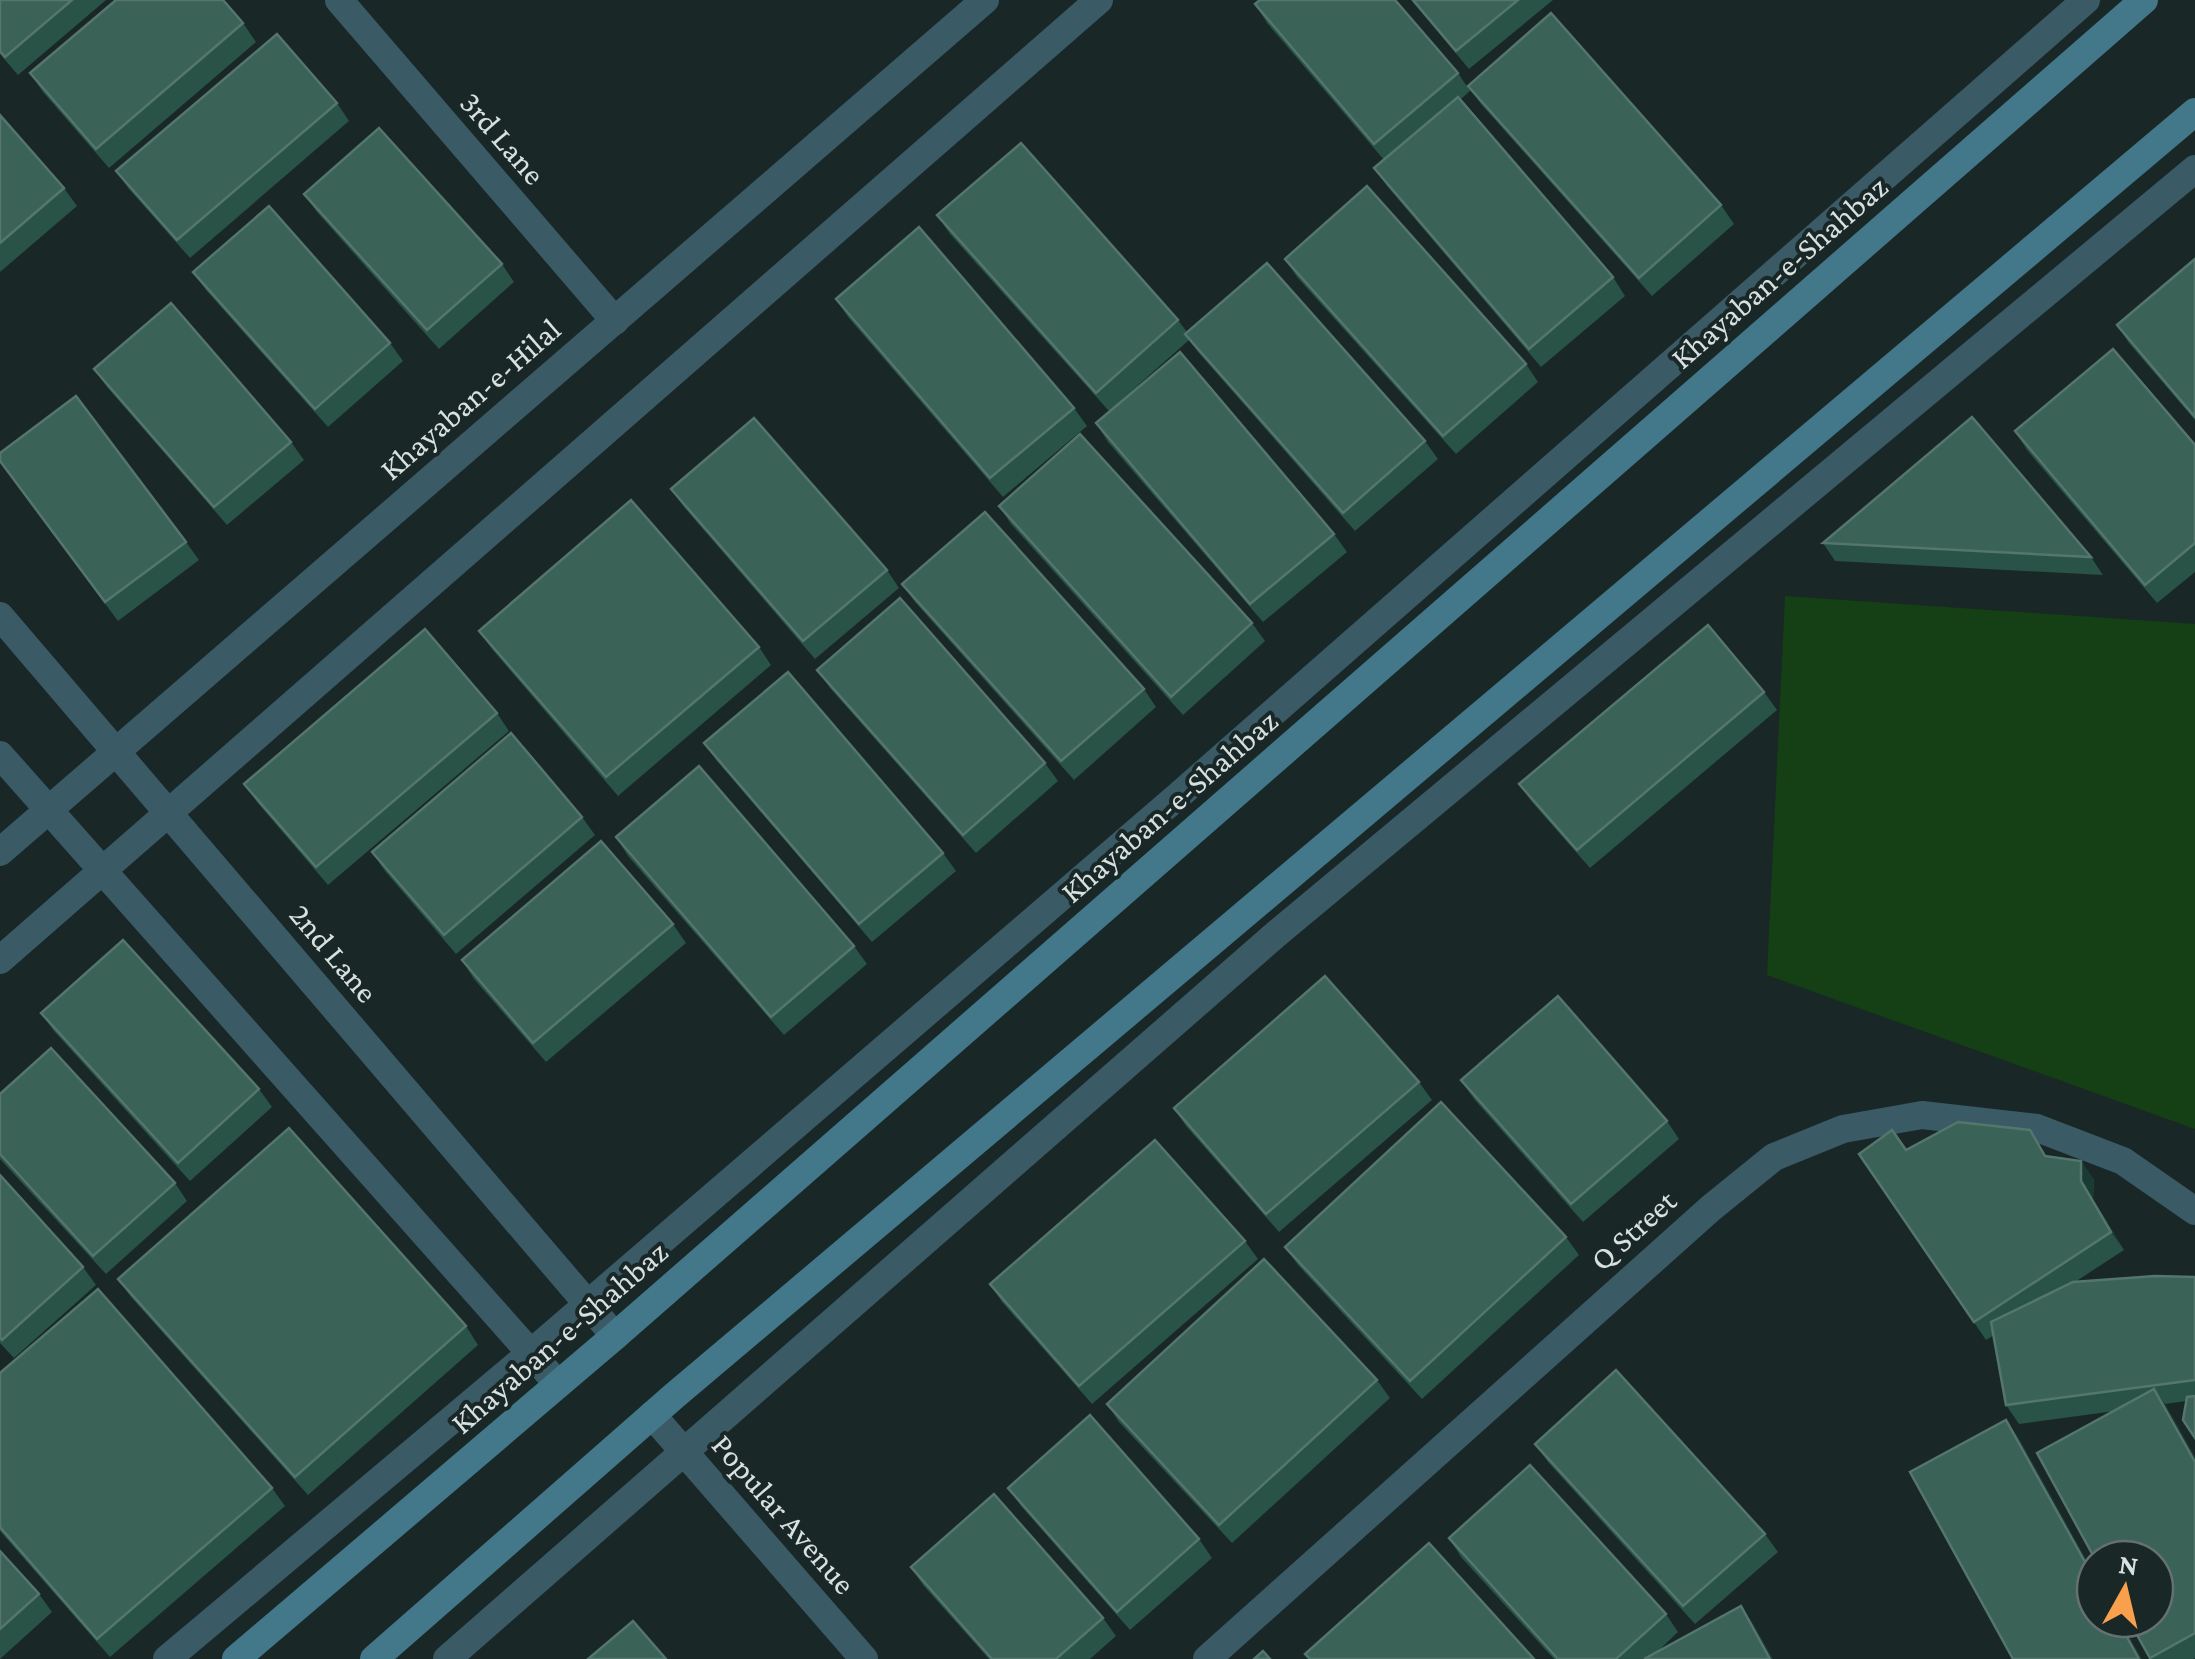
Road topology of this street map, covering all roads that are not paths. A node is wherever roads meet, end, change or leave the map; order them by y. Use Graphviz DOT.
graph roads {
  1 [pos="339,0"];
  2 [pos="986,0"];
  3 [pos="1099,0"];
  4 [pos="2086,0"];
  5 [pos="2144,0"];
  6 [pos="2195,112"];
  7 [pos="2195,169"];
  8 [pos="615,321"];
  9 [pos="0,616"];
  10 [pos="115,750"];
  11 [pos="0,755"];
  12 [pos="167,811"];
  13 [pos="48,812"];
  14 [pos="0,852"];
  15 [pos="102,872"];
  16 [pos="0,960"];
  17 [pos="2195,1211"];
  18 [pos="586,1302"];
  19 [pos="615,1336"];
  20 [pos="530,1353"];
  21 [pos="558,1384"];
  22 [pos="652,1415"];
  23 [pos="684,1452"];
  24 [pos="167,1659"];
  25 [pos="236,1659"];
  26 [pos="374,1659"];
  27 [pos="448,1659"];
  28 [pos="864,1659"];
  29 [pos="1207,1659"];
  1 -- 8 [label="street, 3rd Lane"];
  2 -- 8 [label="street, Khayaban-e-Hilal"];
  3 -- 12 [label="street"];
  4 -- 18 [label="street"];
  5 -- 19 [label="main road, Khayaban-e-Shahbaz"];
  6 -- 22 [label="main road"];
  7 -- 23 [label="street"];
  8 -- 10 [label="street, Khayaban-e-Hilal"];
  9 -- 10 [label="street, 2nd Lane"];
  10 -- 12 [label="street, 2nd Lane"];
  10 -- 13 [label="street, Khayaban-e-Hilal"];
  11 -- 13 [label="street"];
  12 -- 15 [label="street"];
  12 -- 18 [label="street, 2nd Lane"];
  13 -- 14 [label="street, Khayaban-e-Hilal"];
  13 -- 15 [label="street"];
  15 -- 16 [label="street"];
  15 -- 20 [label="street"];
  17 -- 29 [label="street, Q Street"];
  18 -- 19 [label="street, 2nd Lane"];
  18 -- 20 [label="street"];
  19 -- 21 [label="main road, Khayaban-e-Shahbaz"];
  20 -- 21 [label="street"];
  20 -- 24 [label="street"];
  21 -- 25 [label="main road, Khayaban-e-Shahbaz"];
  22 -- 23 [label="street, Popular Avenue"];
  22 -- 26 [label="main road"];
  23 -- 27 [label="street"];
  23 -- 28 [label="street, Popular Avenue"];
}
